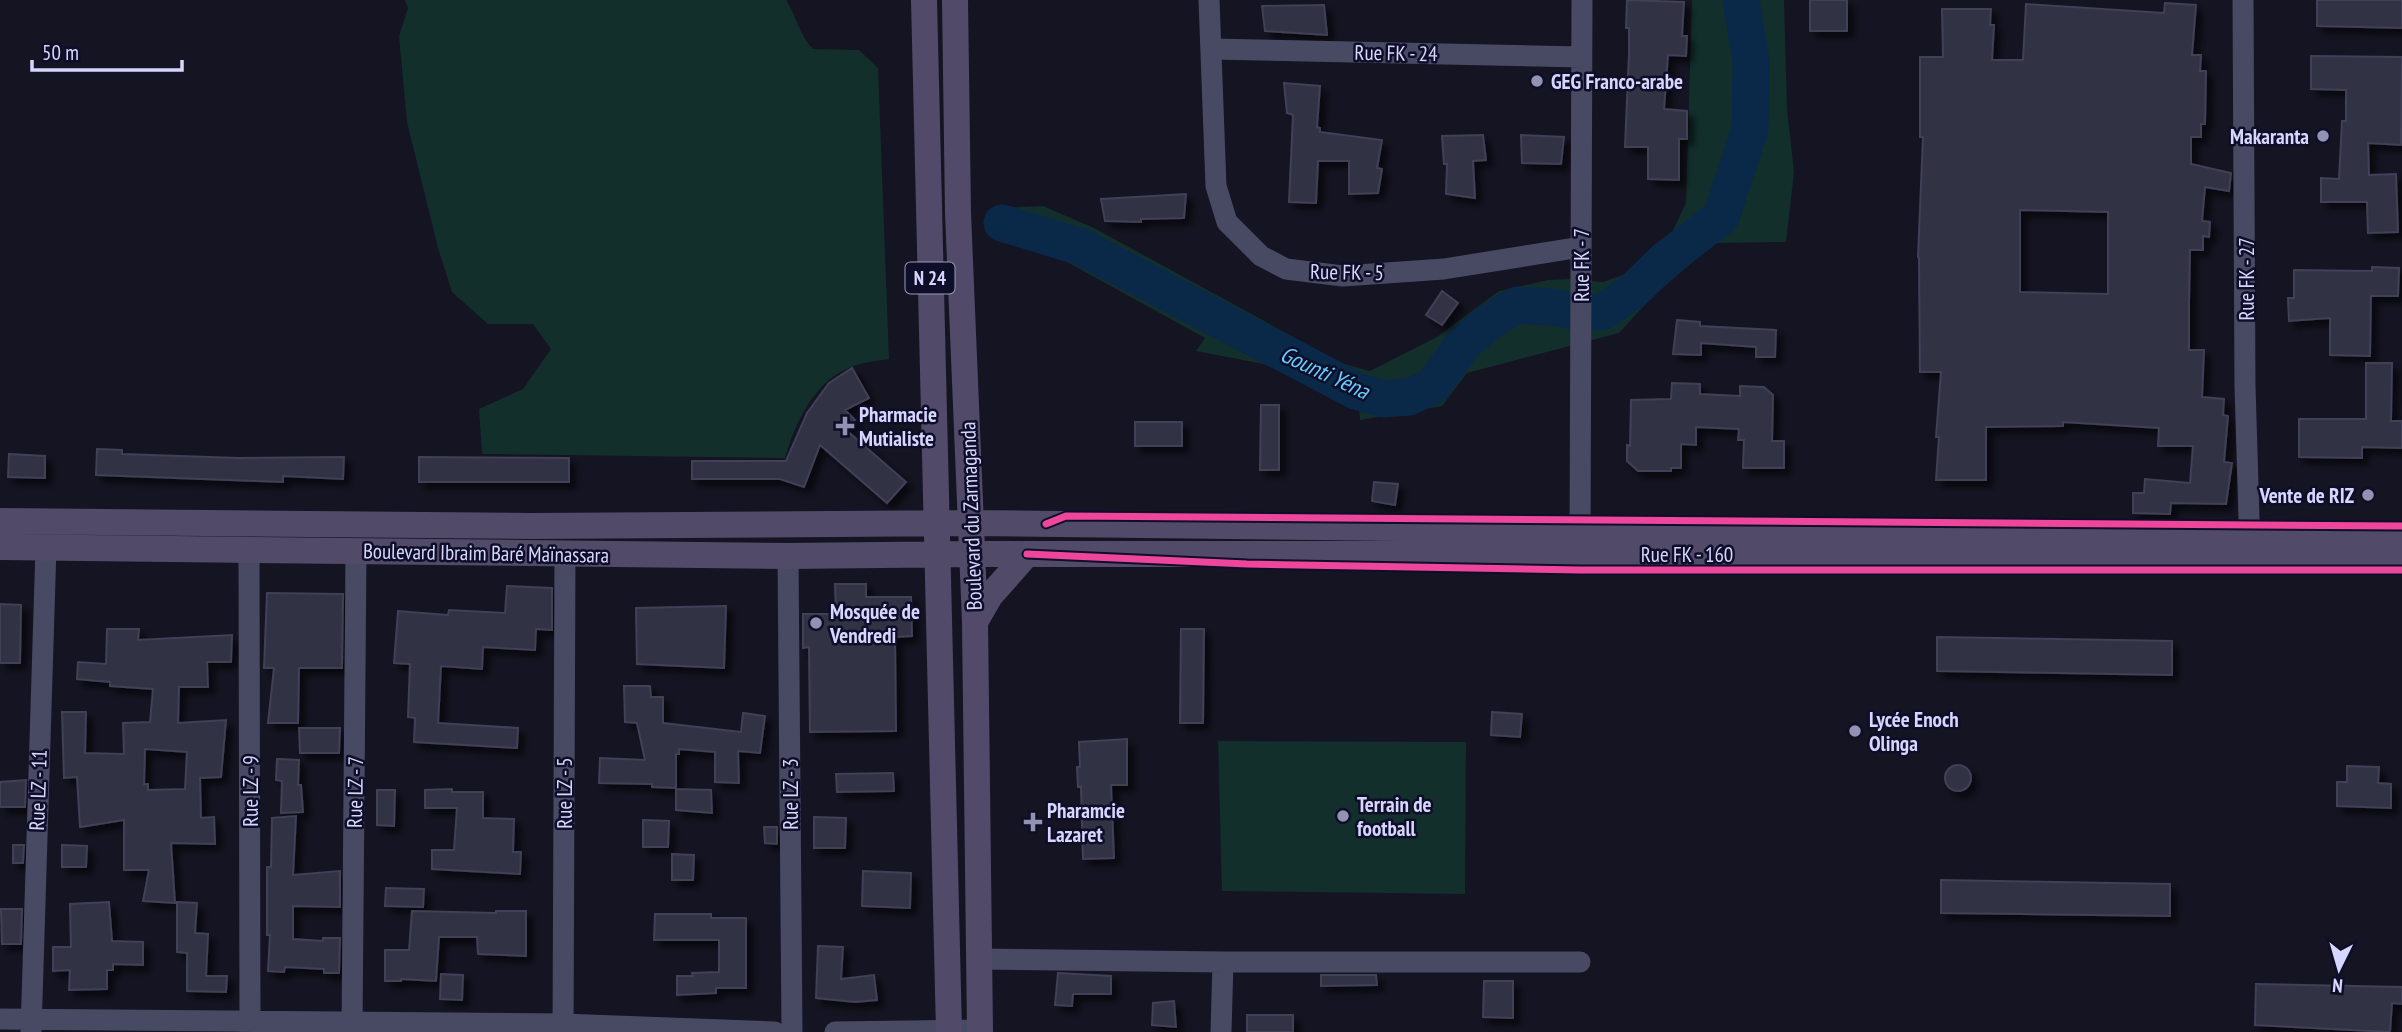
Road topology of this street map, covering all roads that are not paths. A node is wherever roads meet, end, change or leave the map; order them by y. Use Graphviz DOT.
graph roads {
  1 [pos="924,0"];
  2 [pos="954,0"];
  3 [pos="1209,0"];
  4 [pos="1581,0"];
  5 [pos="2243,0"];
  6 [pos="1211,49"];
  7 [pos="1581,57"];
  8 [pos="1581,247"];
  9 [pos="970,481"];
  10 [pos="0,521"];
  11 [pos="971,523"];
  12 [pos="936,524"];
  13 [pos="1046,524"];
  14 [pos="2402,537"];
  15 [pos="1580,542"];
  16 [pos="0,547"];
  17 [pos="46,547"];
  18 [pos="2250,548"];
  19 [pos="249,549"];
  20 [pos="356,551"];
  21 [pos="565,554"];
  22 [pos="973,554"];
  23 [pos="1027,554"];
  24 [pos="789,556"];
  25 [pos="937,556"];
  26 [pos="2402,560"];
  27 [pos="975,622"];
  28 [pos="980,959"];
  29 [pos="1223,962"];
  30 [pos="1580,962"];
  31 [pos="0,1019"];
  32 [pos="30,1026"];
  33 [pos="250,1027"];
  34 [pos="352,1027"];
  35 [pos="563,1028"];
  36 [pos="949,1031"];
  37 [pos="980,1031"];
  38 [pos="775,1032"];
  39 [pos="792,1032"];
  40 [pos="835,1032"];
  41 [pos="1221,1032"];
  1 -- 12 [label="main road, Boulevard du Zarmaganda / N 24"];
  2 -- 9 [label="main road, Boulevard du Zarmaganda / N 24"];
  3 -- 6 [label="street, Rue FK - 5"];
  4 -- 7 [label="street, Rue FK - 7"];
  5 -- 18 [label="street, Rue FK - 27"];
  6 -- 7 [label="street, Rue FK - 24"];
  6 -- 8 [label="street, Rue FK - 5"];
  7 -- 8 [label="street, Rue FK - 7"];
  8 -- 15 [label="street, Rue FK - 7"];
  9 -- 11 [label="main road, Boulevard du Zarmaganda / N 24"];
  9 -- 13 [label="main road"];
  10 -- 12 [label="main road, Boulevard Ibraim Baré Maïnassara"];
  11 -- 12 [label="main road, Boulevard Ibraim Baré Maïnassara"];
  11 -- 13 [label="main road, Rue FK - 160"];
  11 -- 22 [label="main road, Boulevard du Zarmaganda / N 24"];
  12 -- 25 [label="main road, Boulevard du Zarmaganda / N 24"];
  13 -- 15 [label="main road, Rue FK - 160"];
  14 -- 18 [label="main road, Rue FK - 160"];
  15 -- 18 [label="main road, Rue FK - 160"];
  15 -- 23 [label="main road, Rue FK - 160"];
  16 -- 17 [label="main road, Boulevard Ibraim Baré Maïnassara"];
  17 -- 19 [label="main road, Boulevard Ibraim Baré Maïnassara"];
  17 -- 32 [label="street, Rue LZ - 11"];
  18 -- 26 [label="main road, Rue FK - 160"];
  19 -- 20 [label="main road, Boulevard Ibraim Baré Maïnassara"];
  19 -- 33 [label="street, Rue LZ - 9"];
  20 -- 21 [label="main road, Boulevard Ibraim Baré Maïnassara"];
  20 -- 34 [label="street, Rue LZ - 7"];
  21 -- 24 [label="main road, Boulevard Ibraim Baré Maïnassara"];
  21 -- 35 [label="street, Rue LZ - 5"];
  22 -- 23 [label="main road, Rue FK - 160"];
  22 -- 25 [label="main road, Boulevard Ibraim Baré Maïnassara"];
  22 -- 27 [label="main road, Boulevard du Zarmaganda / N 24"];
  23 -- 27 [label="main road"];
  24 -- 25 [label="main road, Boulevard Ibraim Baré Maïnassara"];
  24 -- 39 [label="street, Rue LZ - 3"];
  25 -- 36 [label="main road, Boulevard du Zarmaganda / N 24"];
  27 -- 28 [label="main road, Boulevard du Zarmaganda / N 24"];
  28 -- 29 [label="street"];
  28 -- 37 [label="main road, Boulevard du Zarmaganda / N 24"];
  29 -- 30 [label="street"];
  29 -- 41 [label="street"];
  31 -- 32 [label="street"];
  32 -- 33 [label="street"];
  33 -- 34 [label="street"];
  34 -- 35 [label="street"];
  35 -- 38 [label="street"];
  36 -- 37 [label="street"];
  36 -- 40 [label="street"];
}
